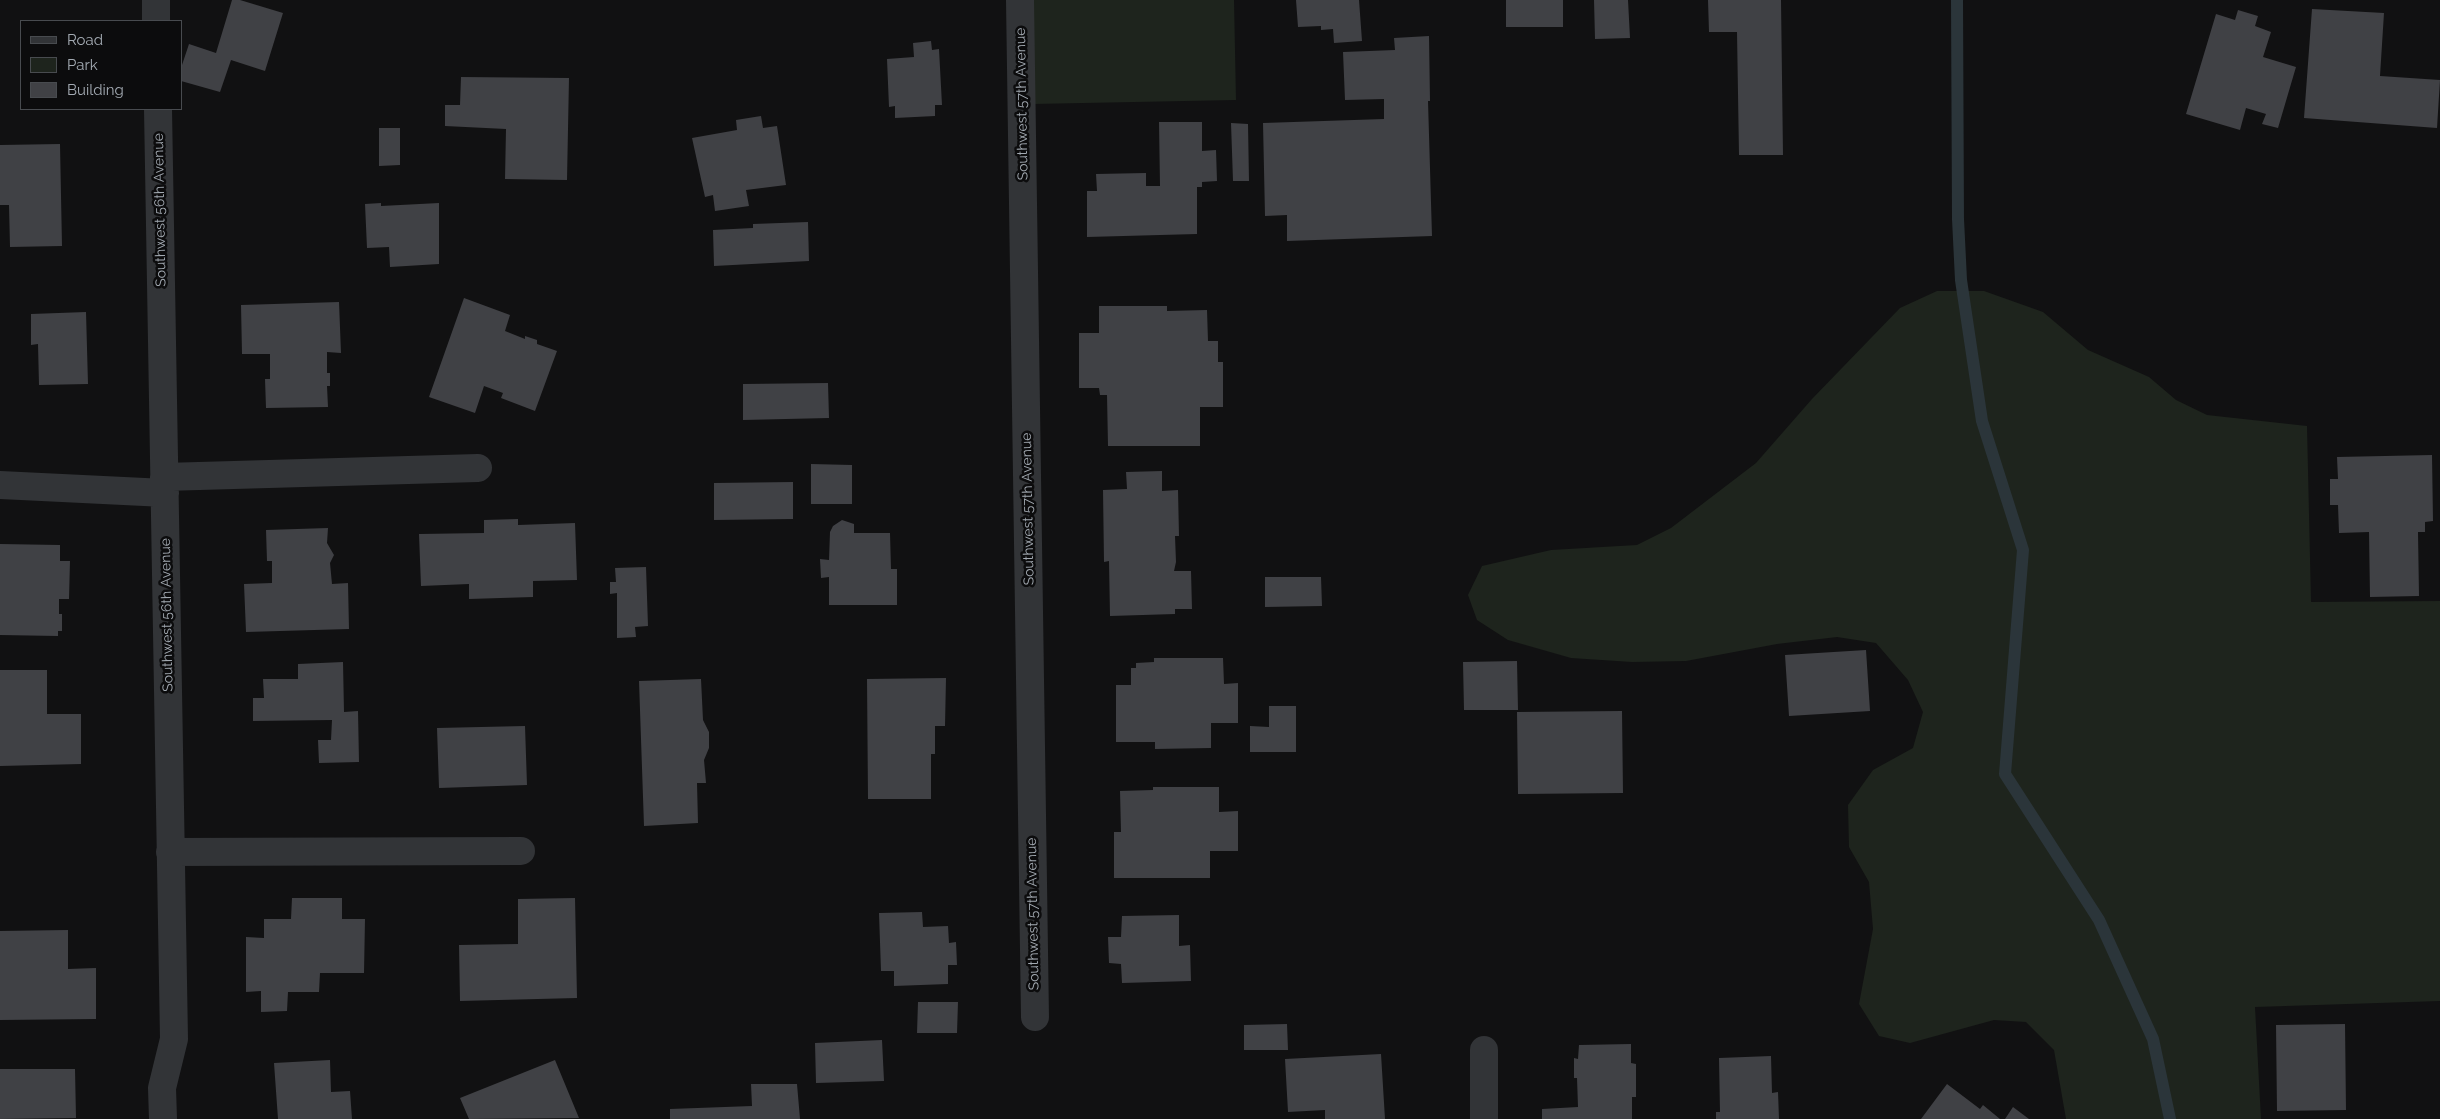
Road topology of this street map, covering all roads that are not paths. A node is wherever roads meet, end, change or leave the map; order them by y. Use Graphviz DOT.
graph roads {
  1 [pos="156,0"];
  2 [pos="1020,0"];
  3 [pos="156,20"];
  4 [pos="158,110"];
  5 [pos="478,468"];
  6 [pos="0,485"];
  7 [pos="165,485"];
  8 [pos="520,850"];
  9 [pos="170,852"];
  10 [pos="1035,1017"];
  11 [pos="1484,1050"];
  12 [pos="163,1119"];
  13 [pos="1484,1119"];
  1 -- 3 [label="street"];
  2 -- 10 [label="street, Southwest 57th Avenue"];
  4 -- 7 [label="street, Southwest 56th Avenue"];
  5 -- 7 [label="street"];
  6 -- 7 [label="street"];
  7 -- 9 [label="street, Southwest 56th Avenue"];
  8 -- 9 [label="street"];
  9 -- 12 [label="street, Southwest 56th Avenue"];
  11 -- 13 [label="street"];
}
